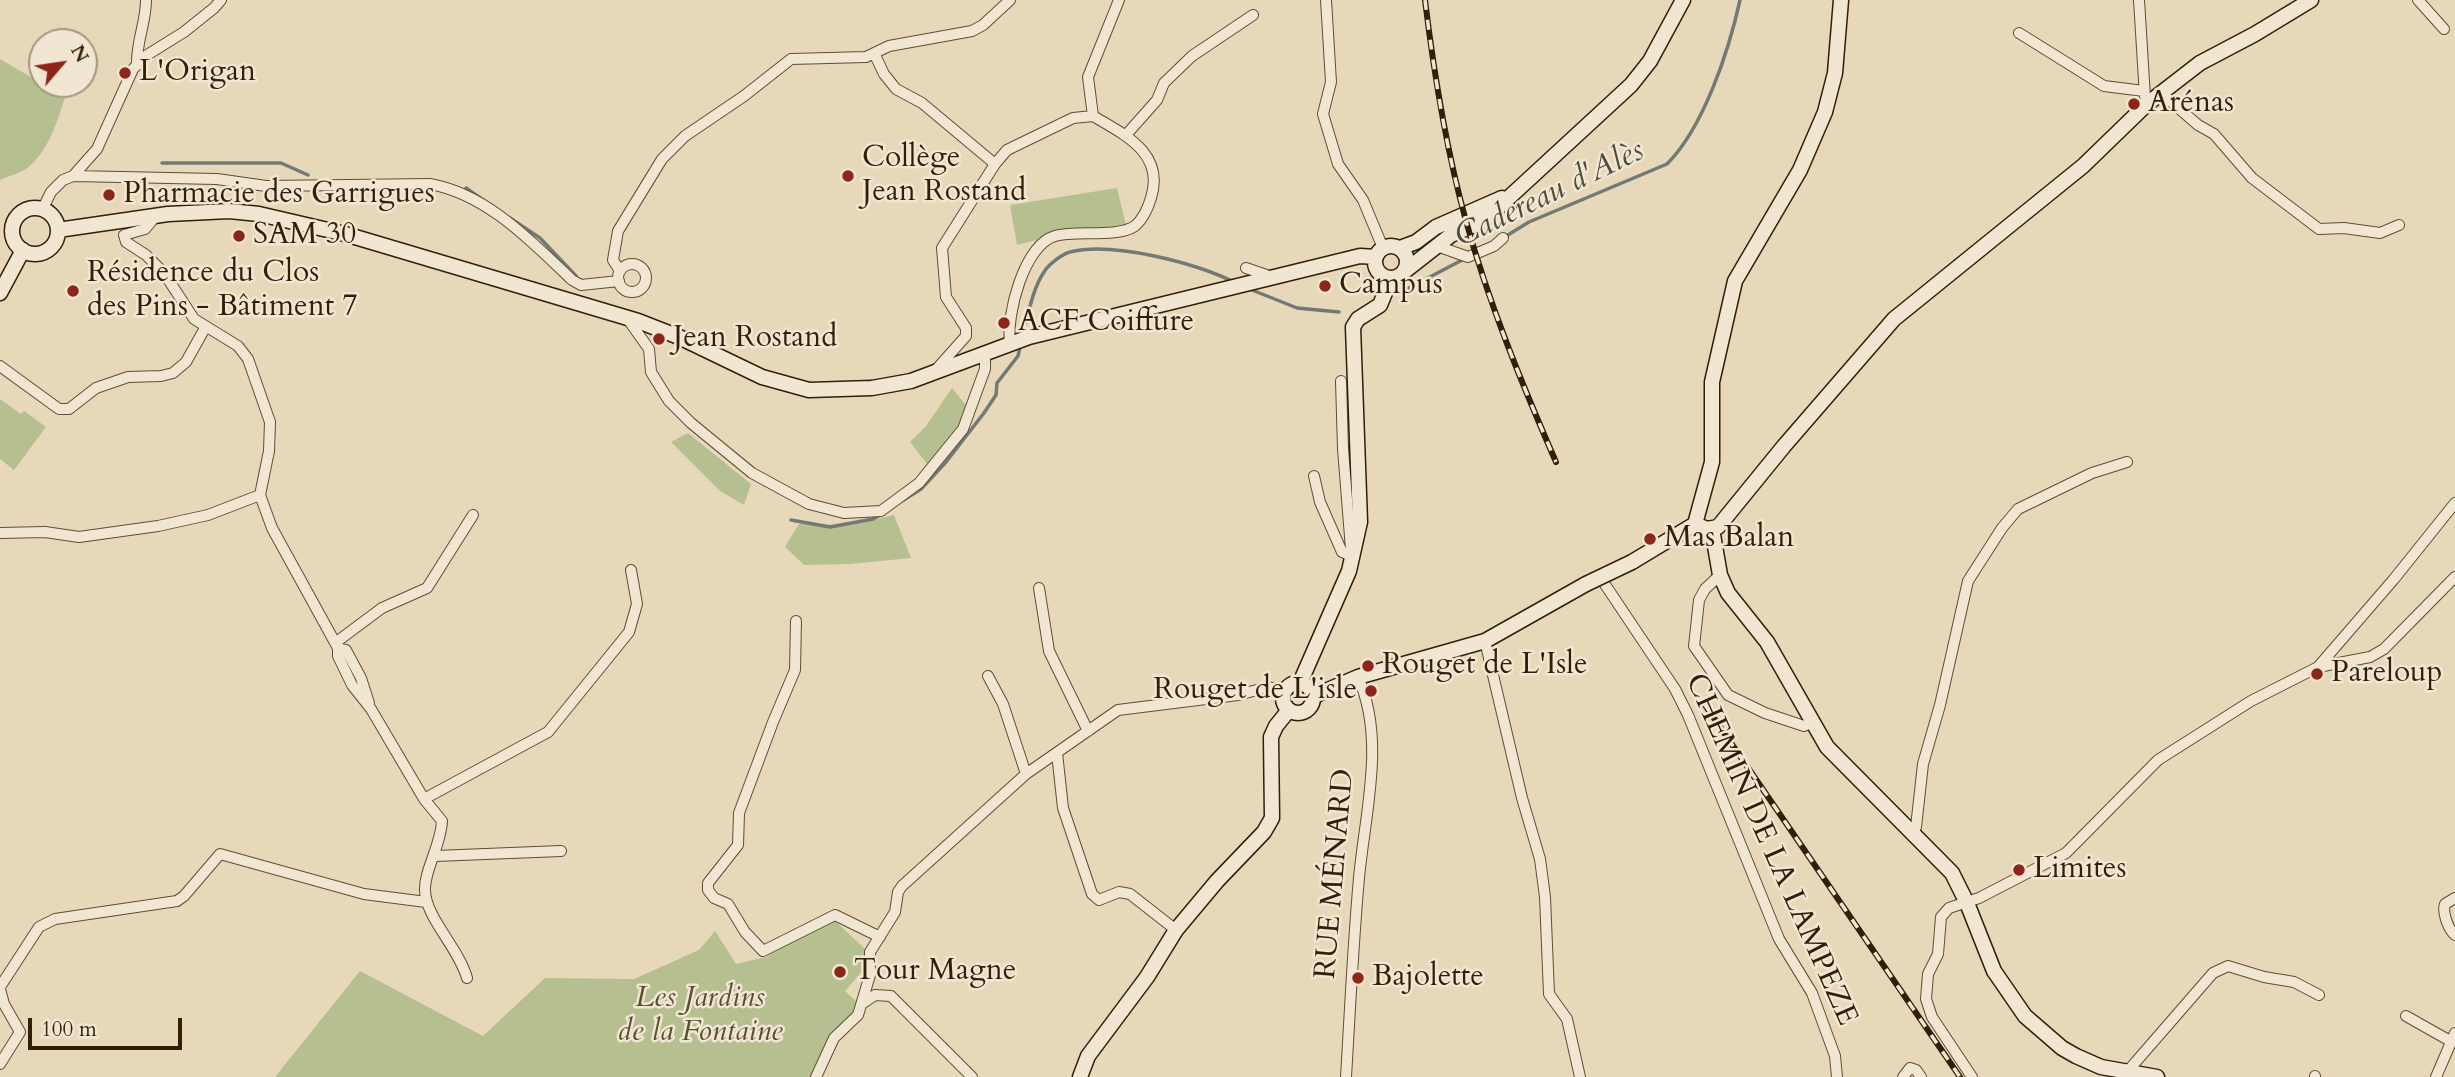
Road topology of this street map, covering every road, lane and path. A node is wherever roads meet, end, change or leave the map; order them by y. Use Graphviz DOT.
graph roads {
  1 [pos="145,0"];
  2 [pos="221,0"];
  3 [pos="1010,0"];
  4 [pos="1119,0"];
  5 [pos="1326,0"];
  6 [pos="1841,0"];
  7 [pos="2139,0"];
  8 [pos="2311,0"];
  9 [pos="2418,0"];
  10 [pos="1678,2"];
  11 [pos="1253,15"];
  12 [pos="2444,29"];
  13 [pos="2019,33"];
  14 [pos="874,53"];
  15 [pos="137,65"];
  16 [pos="2161,93"];
  17 [pos="2145,97"];
  18 [pos="1093,116"];
  19 [pos="1126,135"];
  20 [pos="995,163"];
  21 [pos="74,176"];
  22 [pos="1516,191"];
  23 [pos="42,210"];
  24 [pos="155,217"];
  25 [pos="2399,225"];
  26 [pos="58,230"];
  27 [pos="1503,238"];
  28 [pos="1437,246"];
  29 [pos="1400,248"];
  30 [pos="23,250"];
  31 [pos="1379,253"];
  32 [pos="1246,268"];
  33 [pos="1405,271"];
  34 [pos="1391,278"];
  35 [pos="1271,279"];
  36 [pos="0,293"];
  37 [pos="627,318"];
  38 [pos="205,328"];
  39 [pos="1010,343"];
  40 [pos="985,354"];
  41 [pos="0,366"];
  42 [pos="934,372"];
  43 [pos="1341,381"];
  44 [pos="2127,462"];
  45 [pos="1314,476"];
  46 [pos="260,495"];
  47 [pos="2455,503"];
  48 [pos="473,515"];
  49 [pos="1695,524"];
  50 [pos="1712,529"];
  51 [pos="0,533"];
  52 [pos="1352,564"];
  53 [pos="631,570"];
  54 [pos="1720,575"];
  55 [pos="1600,577"];
  56 [pos="2455,577"];
  57 [pos="1039,588"];
  58 [pos="796,621"];
  59 [pos="1485,641"];
  60 [pos="337,645"];
  61 [pos="2318,667"];
  62 [pos="988,676"];
  63 [pos="1358,677"];
  64 [pos="1300,682"];
  65 [pos="1285,691"];
  66 [pos="1314,696"];
  67 [pos="1289,710"];
  68 [pos="1811,723"];
  69 [pos="1088,731"];
  70 [pos="1057,752"];
  71 [pos="1026,774"];
  72 [pos="424,799"];
  73 [pos="1912,833"];
  74 [pos="561,851"];
  75 [pos="435,856"];
  76 [pos="2455,898"];
  77 [pos="426,902"];
  78 [pos="1967,903"];
  79 [pos="1175,930"];
  80 [pos="2455,935"];
  81 [pos="880,937"];
  82 [pos="467,978"];
  83 [pos="0,988"];
  84 [pos="2319,995"];
  85 [pos="863,1003"];
  86 [pos="2406,1016"];
  87 [pos="2454,1038"];
  88 [pos="1,1061"];
  89 [pos="2127,1072"];
  90 [pos="816,1077"];
  91 [pos="972,1077"];
  92 [pos="1080,1077"];
  93 [pos="1346,1077"];
  94 [pos="1580,1077"];
  95 [pos="1837,1077"];
  96 [pos="1903,1077"];
  97 [pos="1921,1077"];
  98 [pos="1972,1077"];
  99 [pos="2157,1077"];
  100 [pos="2436,1077"];
  1 -- 15 [label="street"];
  2 -- 15 [label="street"];
  3 -- 14 [label="street"];
  4 -- 18 [label="street"];
  5 -- 31 [label="street"];
  6 -- 49 [label="street"];
  7 -- 17 [label="street"];
  8 -- 16 [label="street"];
  9 -- 12 [label="street"];
  10 -- 22 [label="street"];
  11 -- 19 [label="street"];
  13 -- 17 [label="street"];
  14 -- 20 [label="street"];
  14 -- 21 [label="street"];
  15 -- 21 [label="street"];
  16 -- 17 [label="street"];
  16 -- 25 [label="street"];
  17 -- 50 [label="street"];
  18 -- 19 [label="street"];
  18 -- 20 [label="street"];
  19 -- 39 [label="street"];
  20 -- 42 [label="street"];
  21 -- 23 [label="street"];
  22 -- 28 [label="street"];
  22 -- 29 [label="street"];
  23 -- 26 [label="street"];
  23 -- 30 [label="street"];
  24 -- 26 [label="street"];
  24 -- 37 [label="street"];
  24 -- 38 [label="street"];
  26 -- 30 [label="street"];
  27 -- 28 [label="street"];
  28 -- 33 [label="street"];
  29 -- 31 [label="street"];
  29 -- 33 [label="street"];
  30 -- 36 [label="street"];
  31 -- 34 [label="street"];
  31 -- 35 [label="street"];
  32 -- 35 [label="street"];
  33 -- 34 [label="street"];
  34 -- 52 [label="street"];
  35 -- 39 [label="street"];
  37 -- 40 [label="street"];
  37 -- 42 [label="street"];
  38 -- 41 [label="street"];
  38 -- 46 [label="street"];
  39 -- 40 [label="street"];
  40 -- 42 [label="street"];
  43 -- 52 [label="street"];
  44 -- 73 [label="street"];
  45 -- 52 [label="street"];
  46 -- 51 [label="street"];
  46 -- 60 [label="street"];
  47 -- 61 [label="street"];
  48 -- 60 [label="street"];
  49 -- 50 [label="street"];
  49 -- 55 [label="street, bridge"];
  50 -- 54 [label="street"];
  52 -- 64 [label="street"];
  53 -- 72 [label="street"];
  54 -- 68 [label="street"];
  54 -- 68 [label="street"];
  55 -- 59 [label="street, bridge"];
  55 -- 95 [label="street, CHEMIN DE LA LAMPEZE"];
  56 -- 61 [label="street"];
  57 -- 69 [label="street"];
  58 -- 81 [label="street"];
  59 -- 63 [label="street"];
  59 -- 94 [label="street"];
  60 -- 72 [label="street"];
  61 -- 78 [label="street"];
  62 -- 71 [label="street"];
  63 -- 66 [label="street"];
  63 -- 93 [label="street, RUE MÉNARD"];
  64 -- 65 [label="street"];
  64 -- 66 [label="street"];
  65 -- 67 [label="street"];
  65 -- 69 [label="street"];
  66 -- 67 [label="street"];
  67 -- 79 [label="street"];
  68 -- 73 [label="street"];
  69 -- 70 [label="street"];
  70 -- 71 [label="street"];
  70 -- 79 [label="street"];
  71 -- 81 [label="street"];
  72 -- 75 [label="street"];
  73 -- 78 [label="street"];
  74 -- 75 [label="street"];
  75 -- 77 [label="street"];
  76 -- 80 [label="street"];
  77 -- 82 [label="street"];
  77 -- 83 [label="street"];
  78 -- 89 [label="street"];
  78 -- 98 [label="street"];
  79 -- 92 [label="street"];
  81 -- 85 [label="street"];
  83 -- 88 [label="street"];
  84 -- 89 [label="street"];
  85 -- 90 [label="street"];
  85 -- 91 [label="street"];
  86 -- 87 [label="street"];
  87 -- 100 [label="street"];
  89 -- 99 [label="street"];
  96 -- 97 [label="street"];
}
